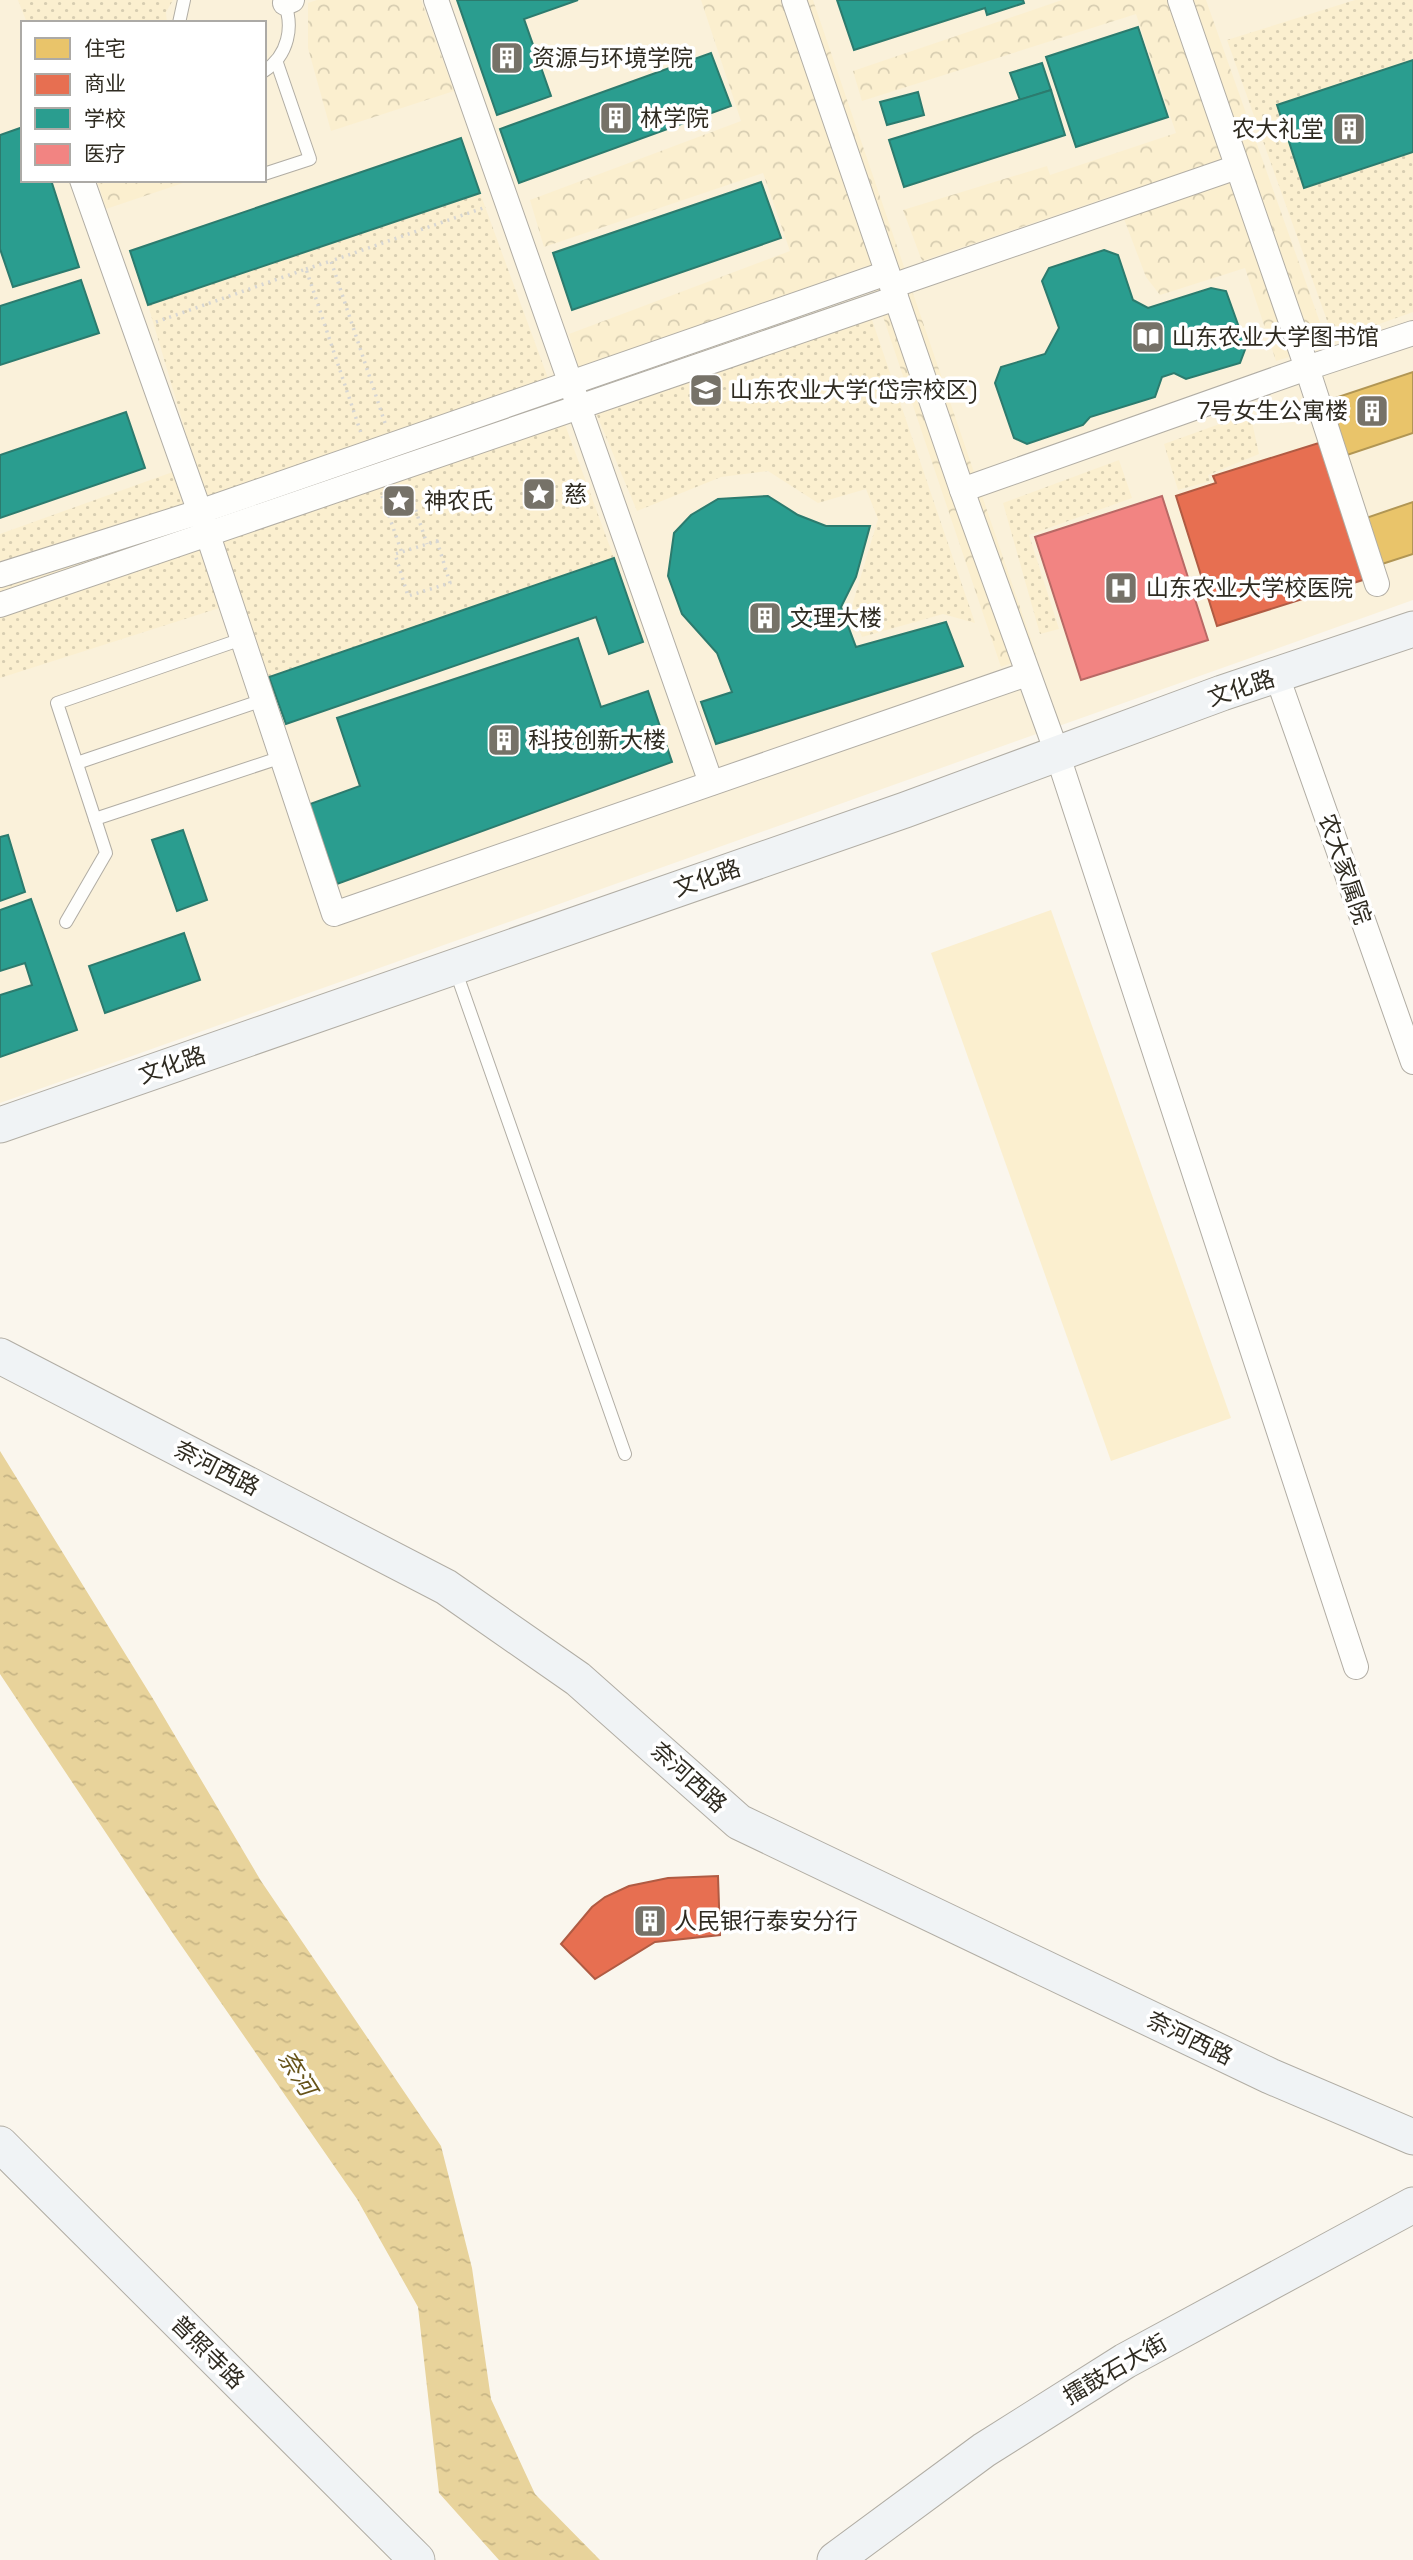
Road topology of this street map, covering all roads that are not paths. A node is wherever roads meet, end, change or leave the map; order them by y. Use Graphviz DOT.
graph roads {
  1 [pos="184,0"];
  2 [pos="436,0"];
  3 [pos="794,0"];
  4 [pos="1180,0"];
  5 [pos="287,1"];
  6 [pos="179,21"];
  7 [pos="277,63"];
  8 [pos="266,70"];
  9 [pos="1237,167"];
  10 [pos="266,173"];
  11 [pos="83,182"];
  12 [pos="891,286"];
  13 [pos="1413,333"];
  14 [pos="1307,368"];
  15 [pos="571,383"];
  16 [pos="579,407"];
  17 [pos="962,490"];
  18 [pos="199,512"];
  19 [pos="208,535"];
  20 [pos="0,575"];
  21 [pos="1377,584"];
  22 [pos="0,605"];
  23 [pos="1413,629"];
  24 [pos="242,639"];
  25 [pos="1027,674"];
  26 [pos="1277,676"];
  27 [pos="263,699"];
  28 [pos="1057,753"];
  29 [pos="282,757"];
  30 [pos="77,762"];
  31 [pos="711,783"];
  32 [pos="95,819"];
  33 [pos="66,922"];
  34 [pos="453,966"];
  35 [pos="1413,1062"];
  36 [pos="0,1125"];
  37 [pos="0,1356"];
  38 [pos="625,1454"];
  39 [pos="1356,1667"];
  40 [pos="1413,2137"];
  41 [pos="0,2144"];
  42 [pos="1413,2205"];
  43 [pos="417,2560"];
  44 [pos="835,2560"];
  1 -- 6 [label="lane"];
  2 -- 15 [label="street"];
  3 -- 12 [label="street"];
  4 -- 9 [label="street"];
  5 -- 7 [label="lane"];
  7 -- 8 [label="lane"];
  7 -- 10 [label="lane"];
  9 -- 12 [label="street"];
  9 -- 14 [label="street"];
  11 -- 18 [label="street"];
  12 -- 15 [label="street"];
  12 -- 16 [label="street"];
  12 -- 17 [label="street"];
  13 -- 14 [label="street"];
  14 -- 17 [label="street"];
  14 -- 21 [label="street"];
  15 -- 16 [label="street"];
  15 -- 18 [label="street"];
  16 -- 19 [label="street"];
  16 -- 31 [label="street"];
  17 -- 25 [label="street"];
  18 -- 19 [label="street"];
  18 -- 20 [label="street"];
  19 -- 22 [label="street"];
  19 -- 24 [label="street"];
  23 -- 26 [label="street, 文化路"];
  24 -- 27 [label="street"];
  24 -- 30 [label="lane"];
  25 -- 28 [label="street"];
  25 -- 31 [label="street"];
  26 -- 28 [label="street, 文化路"];
  26 -- 35 [label="street, 农大家属院"];
  27 -- 29 [label="street"];
  27 -- 30 [label="lane"];
  28 -- 34 [label="street, 文化路"];
  28 -- 39 [label="street"];
  29 -- 31 [label="street"];
  29 -- 32 [label="lane"];
  30 -- 32 [label="lane"];
  32 -- 33 [label="lane"];
  34 -- 36 [label="street, 文化路"];
  34 -- 38 [label="lane"];
  37 -- 40 [label="street, 奈河西路"];
  41 -- 43 [label="street, 普照寺路"];
  42 -- 44 [label="street, 擂鼓石大街"];
}
